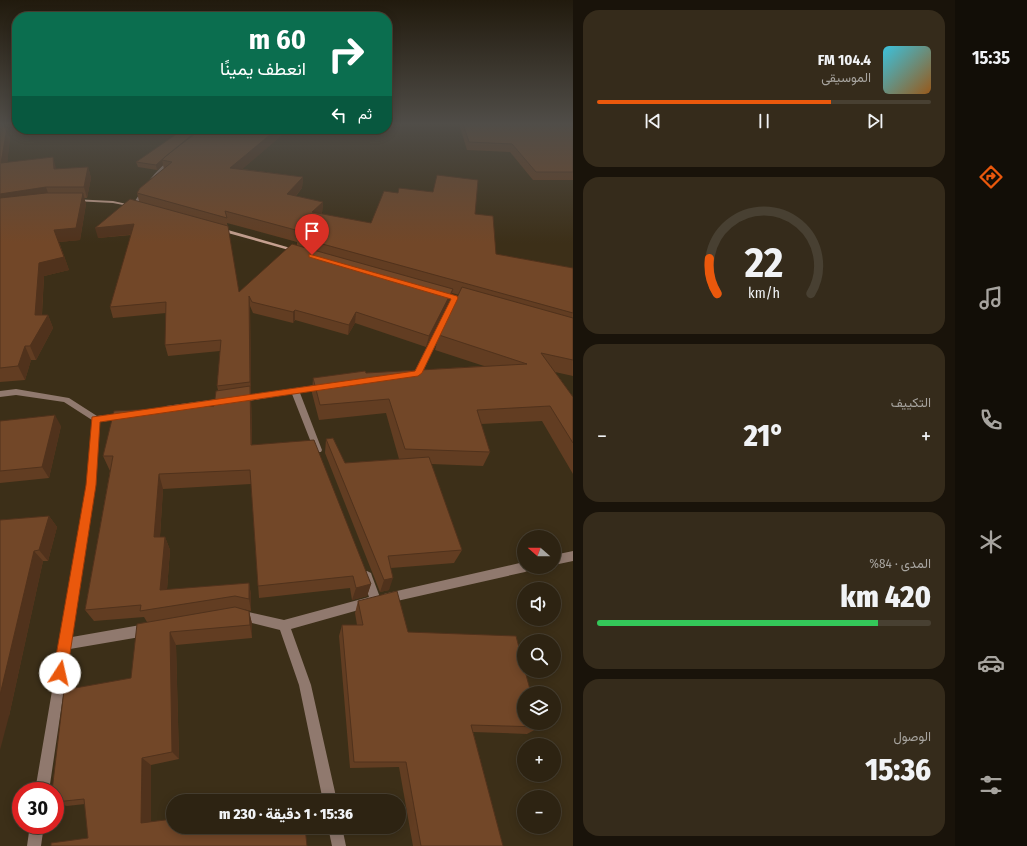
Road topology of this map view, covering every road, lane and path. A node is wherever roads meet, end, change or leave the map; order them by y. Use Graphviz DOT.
graph roads {
  1 [pos="166,163"];
  2 [pos="67,200"];
  3 [pos="134,206"];
  4 [pos="141,207"];
  5 [pos="215,228"];
  6 [pos="305,253"];
  7 [pos="432,291"];
  8 [pos="455,298"];
  9 [pos="476,304"];
  10 [pos="403,375"];
  11 [pos="333,385"];
  12 [pos="295,391"];
  13 [pos="0,394"];
  14 [pos="157,411"];
  15 [pos="134,414"];
  16 [pos="96,419"];
  17 [pos="320,456"];
  18 [pos="573,556"];
  19 [pos="561,559"];
  20 [pos="363,565"];
  21 [pos="517,569"];
  22 [pos="376,600"];
  23 [pos="230,616"];
  24 [pos="284,625"];
  25 [pos="154,629"];
  26 [pos="65,644"];
  27 [pos="43,782"];
  28 [pos="328,794"];
  29 [pos="36,834"];
  30 [pos="336,834"];
  31 [pos="34,846"];
  32 [pos="339,846"];
  1 -- 3 [label="street"];
  2 -- 3 [label="main road"];
  3 -- 4 [label="main road"];
  5 -- 6 [label="main road"];
  7 -- 8 [label="main road"];
  8 -- 9 [label="main road"];
  8 -- 10 [label="street"];
  11 -- 12 [label="street"];
  12 -- 14 [label="street"];
  12 -- 17 [label="street"];
  13 -- 16 [label="street"];
  15 -- 16 [label="street"];
  16 -- 26 [label="street"];
  18 -- 19 [label="street"];
  20 -- 22 [label="street"];
  21 -- 22 [label="street"];
  22 -- 24 [label="street"];
  23 -- 24 [label="street"];
  24 -- 28 [label="street"];
  25 -- 26 [label="street"];
  26 -- 27 [label="street"];
  29 -- 31 [label="street"];
  30 -- 32 [label="street"];
}
